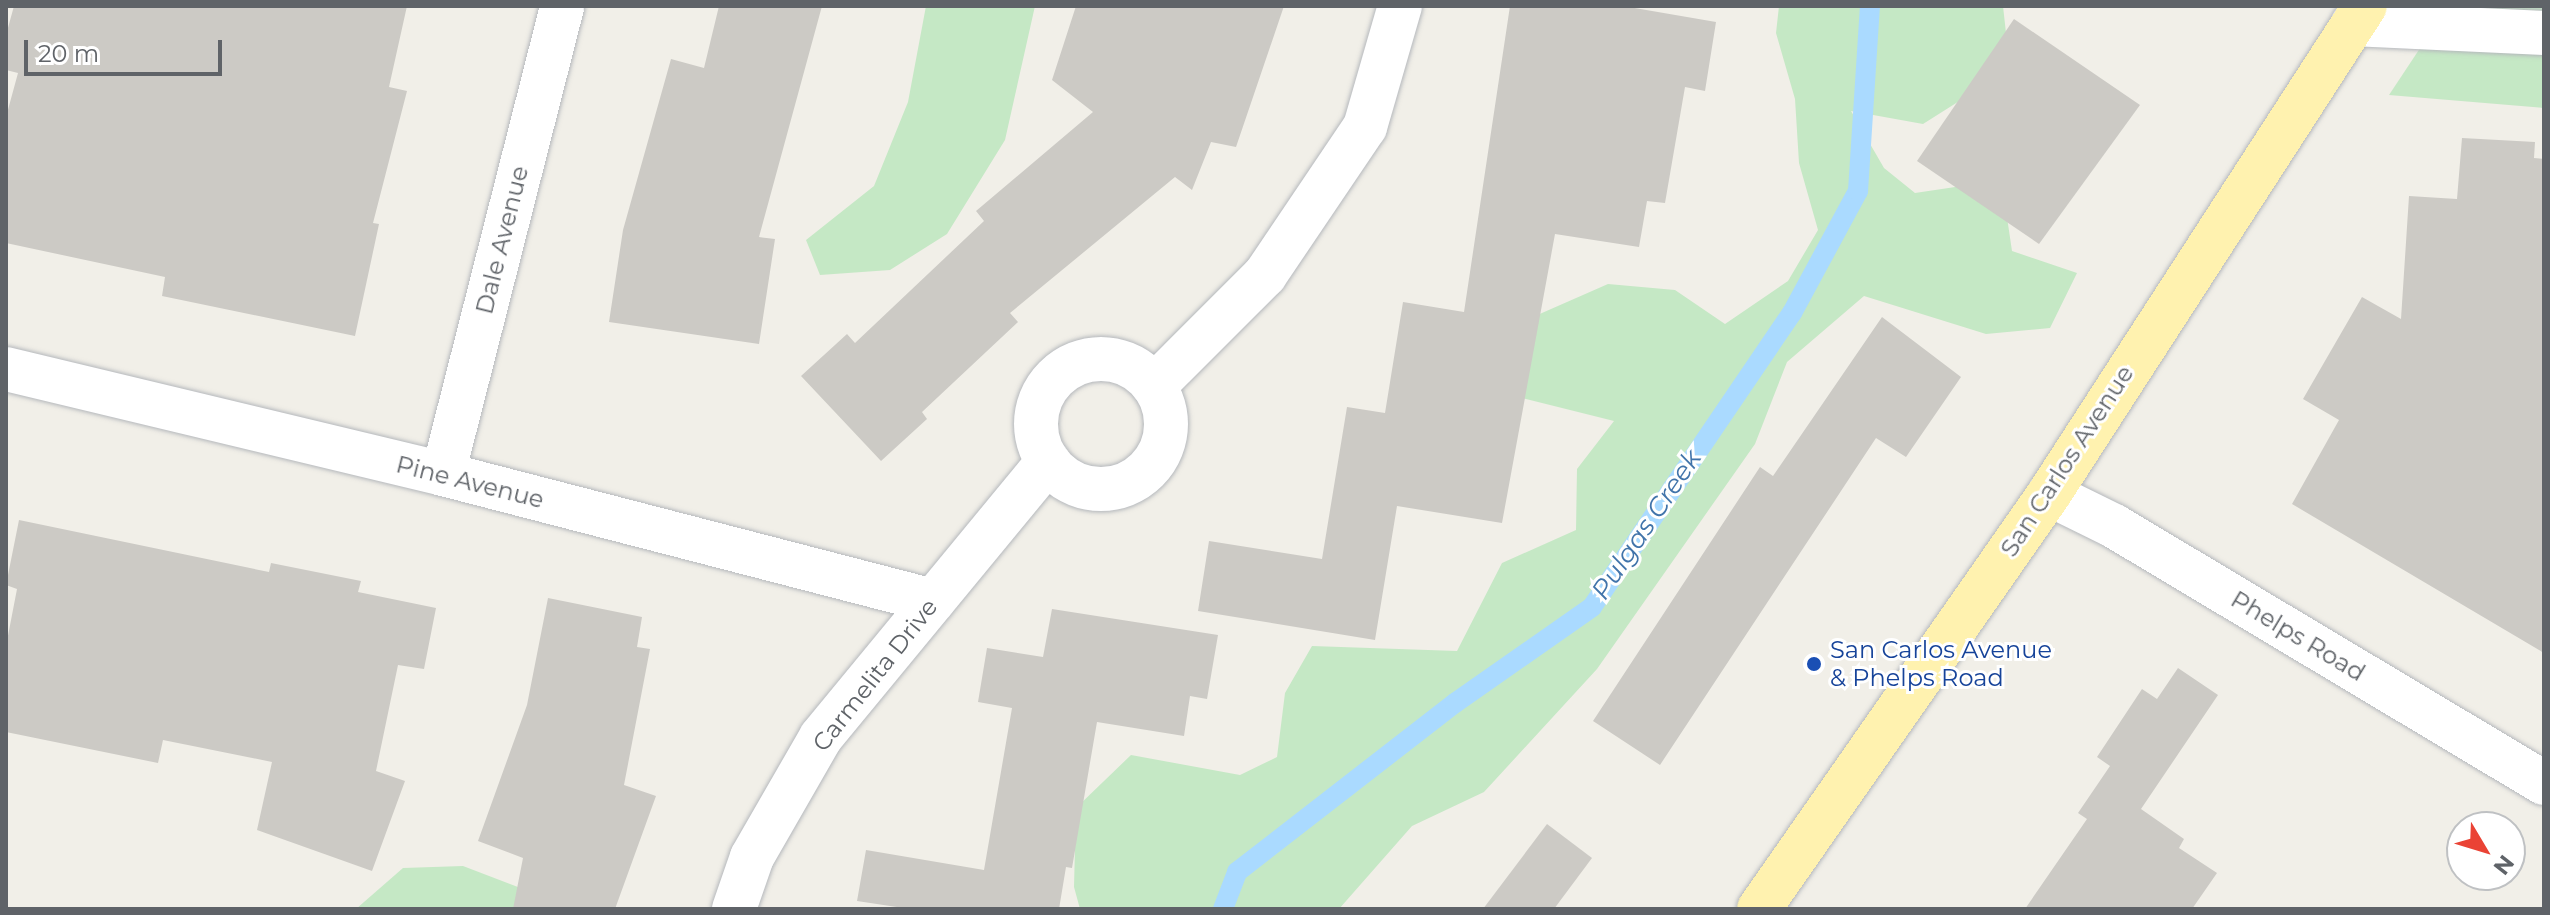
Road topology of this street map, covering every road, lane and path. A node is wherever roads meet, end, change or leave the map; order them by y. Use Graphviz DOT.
graph roads {
  1 [pos="562,6"];
  2 [pos="1400,6"];
  3 [pos="2359,15"];
  4 [pos="2544,33"];
  5 [pos="6,369"];
  6 [pos="1154,386"];
  7 [pos="1048,462"];
  8 [pos="443,474"];
  9 [pos="2049,494"];
  10 [pos="933,601"];
  11 [pos="2544,783"];
  12 [pos="734,909"];
  13 [pos="1759,909"];
  1 -- 8 [label="street, Dale Avenue"];
  2 -- 6 [label="street"];
  3 -- 4 [label="street"];
  3 -- 9 [label="main road, San Carlos Avenue"];
  5 -- 8 [label="street, Pine Avenue"];
  6 -- 7 [label="street"];
  6 -- 7 [label="street"];
  7 -- 10 [label="street, Carmelita Drive"];
  8 -- 10 [label="street, Pine Avenue"];
  9 -- 11 [label="street, Phelps Road"];
  9 -- 13 [label="main road, San Carlos Avenue"];
  10 -- 12 [label="street, Carmelita Drive"];
}
